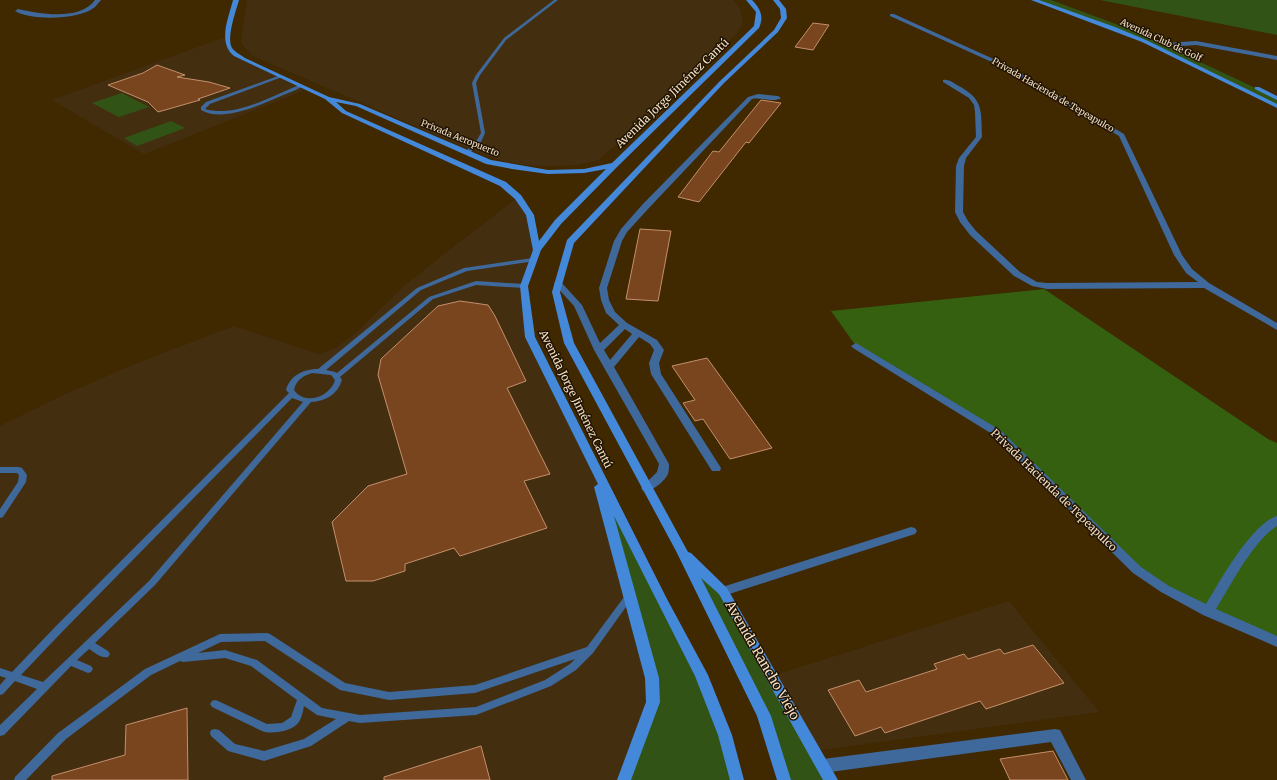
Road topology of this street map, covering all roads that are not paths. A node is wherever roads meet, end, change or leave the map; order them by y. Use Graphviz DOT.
graph roads {
  1 [pos="236,0"];
  2 [pos="556,0"];
  3 [pos="749,0"];
  4 [pos="776,0"];
  5 [pos="1034,0"];
  6 [pos="1051,0"];
  7 [pos="97,1"];
  8 [pos="18,11"];
  9 [pos="892,16"];
  10 [pos="1166,45"];
  11 [pos="1194,58"];
  12 [pos="1277,58"];
  13 [pos="280,77"];
  14 [pos="945,81"];
  15 [pos="1249,84"];
  16 [pos="301,86"];
  17 [pos="327,98"];
  18 [pos="778,98"];
  19 [pos="1277,98"];
  20 [pos="1277,106"];
  21 [pos="468,152"];
  22 [pos="614,165"];
  23 [pos="536,250"];
  24 [pos="533,260"];
  25 [pos="558,284"];
  26 [pos="1206,285"];
  27 [pos="524,286"];
  28 [pos="624,326"];
  29 [pos="1277,327"];
  30 [pos="637,334"];
  31 [pos="856,346"];
  32 [pos="599,350"];
  33 [pos="608,367"];
  34 [pos="320,370"];
  35 [pos="337,376"];
  36 [pos="292,394"];
  37 [pos="309,400"];
  38 [pos="593,464"];
  39 [pos="716,468"];
  40 [pos="0,470"];
  41 [pos="648,488"];
  42 [pos="0,515"];
  43 [pos="1277,520"];
  44 [pos="911,531"];
  45 [pos="682,551"];
  46 [pos="723,591"];
  47 [pos="630,595"];
  48 [pos="1208,611"];
  49 [pos="1277,642"];
  50 [pos="88,644"];
  51 [pos="590,650"];
  52 [pos="105,654"];
  53 [pos="177,658"];
  54 [pos="70,661"];
  55 [pos="88,669"];
  56 [pos="0,672"];
  57 [pos="13,676"];
  58 [pos="44,687"];
  59 [pos="0,691"];
  60 [pos="302,698"];
  61 [pos="215,704"];
  62 [pos="347,717"];
  63 [pos="0,732"];
  64 [pos="215,733"];
  65 [pos="823,766"];
  66 [pos="19,780"];
  67 [pos="624,780"];
  68 [pos="737,780"];
  69 [pos="784,780"];
  70 [pos="831,780"];
  71 [pos="1079,780"];
  1 -- 13 [label="main road, Privada Aeropuerto"];
  2 -- 21 [label="lane"];
  3 -- 22 [label="main road, Avenida Jorge Jiménez Cantú"];
  4 -- 25 [label="main road, Avenida Jorge Jiménez Cantú"];
  5 -- 20 [label="main road, Avenida Club de Golf"];
  6 -- 10 [label="main road, Avenida Club de Golf"];
  7 -- 8 [label="street"];
  9 -- 26 [label="street, Privada Hacienda de Tepeapulco"];
  10 -- 11 [label="main road, Avenida Club de Golf"];
  10 -- 12 [label="street"];
  13 -- 16 [label="main road, Privada Aeropuerto"];
  13 -- 16 [label="lane"];
  14 -- 26 [label="street"];
  15 -- 19 [label="main road"];
  16 -- 17 [label="main road, Privada Aeropuerto"];
  17 -- 21 [label="main road, Privada Aeropuerto"];
  17 -- 23 [label="main road, Privada Aeropuerto"];
  18 -- 28 [label="street"];
  21 -- 22 [label="main road, Privada Aeropuerto"];
  22 -- 23 [label="main road, Avenida Jorge Jiménez Cantú"];
  23 -- 24 [label="main road, Avenida Jorge Jiménez Cantú"];
  24 -- 27 [label="main road, Avenida Jorge Jiménez Cantú"];
  24 -- 34 [label="lane"];
  25 -- 32 [label="street"];
  25 -- 41 [label="main road, Avenida Jorge Jiménez Cantú"];
  26 -- 29 [label="street, Privada Hacienda de Tepeapulco"];
  27 -- 35 [label="lane"];
  27 -- 38 [label="main road, Avenida Jorge Jiménez Cantú"];
  28 -- 30 [label="street"];
  28 -- 32 [label="street"];
  30 -- 33 [label="street"];
  30 -- 39 [label="street"];
  31 -- 48 [label="street, Privada Hacienda de Tepeapulco"];
  32 -- 33 [label="street"];
  33 -- 41 [label="street"];
  34 -- 35 [label="lane"];
  34 -- 36 [label="lane"];
  35 -- 37 [label="lane"];
  36 -- 37 [label="lane"];
  36 -- 57 [label="lane"];
  37 -- 50 [label="lane"];
  38 -- 47 [label="main road"];
  38 -- 68 [label="main road, Avenida Jorge Jiménez Cantú"];
  40 -- 42 [label="lane"];
  41 -- 45 [label="main road, Avenida Jorge Jiménez Cantú"];
  43 -- 48 [label="street"];
  44 -- 46 [label="street"];
  45 -- 46 [label="main road, Avenida Rancho Viejo"];
  45 -- 69 [label="main road, Avenida Jorge Jiménez Cantú"];
  46 -- 65 [label="main road, Avenida Rancho Viejo"];
  47 -- 51 [label="lane"];
  47 -- 67 [label="main road"];
  48 -- 49 [label="street, Privada Hacienda de Tepeapulco"];
  50 -- 52 [label="lane"];
  50 -- 54 [label="lane"];
  51 -- 53 [label="lane"];
  51 -- 62 [label="lane"];
  53 -- 60 [label="lane"];
  53 -- 66 [label="lane"];
  54 -- 55 [label="lane"];
  54 -- 58 [label="lane"];
  56 -- 57 [label="lane"];
  57 -- 58 [label="lane"];
  57 -- 59 [label="lane"];
  58 -- 63 [label="lane"];
  60 -- 61 [label="lane"];
  60 -- 62 [label="lane"];
  62 -- 64 [label="lane"];
  65 -- 70 [label="main road, Avenida Rancho Viejo"];
  65 -- 71 [label="street"];
}
